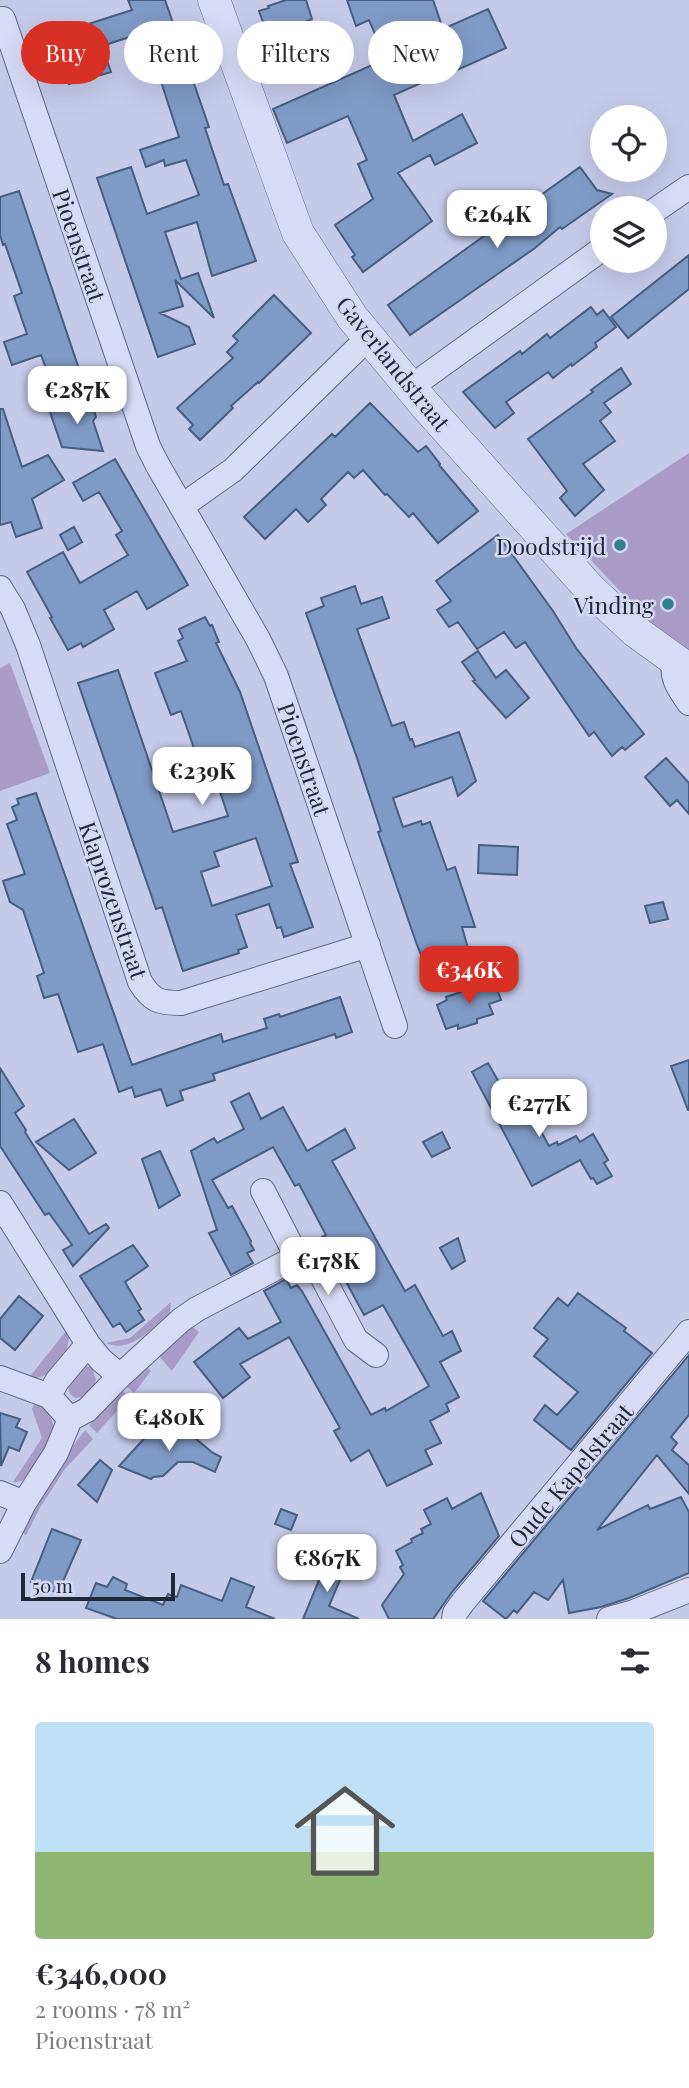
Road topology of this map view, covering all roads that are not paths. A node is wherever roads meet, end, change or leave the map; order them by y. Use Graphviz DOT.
graph roads {
  1 [pos="214,0"];
  2 [pos="1,19"];
  3 [pos="689,187"];
  4 [pos="667,202"];
  5 [pos="590,258"];
  6 [pos="368,338"];
  7 [pos="411,387"];
  8 [pos="182,506"];
  9 [pos="0,588"];
  10 [pos="681,665"];
  11 [pos="689,703"];
  12 [pos="368,945"];
  13 [pos="395,1026"];
  14 [pos="263,1191"];
  15 [pos="0,1203"];
  16 [pos="297,1257"];
  17 [pos="689,1332"];
  18 [pos="88,1344"];
  19 [pos="376,1355"];
  20 [pos="120,1376"];
  21 [pos="0,1378"];
  22 [pos="49,1396"];
  23 [pos="70,1419"];
  24 [pos="0,1493"];
  25 [pos="24,1503"];
  26 [pos="0,1551"];
  27 [pos="689,1590"];
  28 [pos="453,1617"];
  29 [pos="609,1619"];
  1 -- 6 [label="street, Gaverlandstraat"];
  2 -- 8 [label="street, Pioenstraat"];
  3 -- 4 [label="street"];
  5 -- 7 [label="street"];
  6 -- 7 [label="street, Gaverlandstraat"];
  6 -- 8 [label="street"];
  7 -- 10 [label="street, Gaverlandstraat"];
  8 -- 12 [label="street, Pioenstraat"];
  9 -- 12 [label="street, Klaprozenstraat"];
  10 -- 11 [label="street, Gaverlandstraat"];
  12 -- 13 [label="street, Pioenstraat"];
  14 -- 16 [label="street"];
  15 -- 18 [label="street"];
  16 -- 19 [label="street"];
  16 -- 20 [label="street"];
  17 -- 28 [label="street, Oude Kapelstraat"];
  18 -- 20 [label="street"];
  18 -- 22 [label="street"];
  20 -- 23 [label="street"];
  21 -- 22 [label="street"];
  22 -- 23 [label="street"];
  23 -- 25 [label="street"];
  24 -- 25 [label="street"];
  25 -- 26 [label="street"];
  27 -- 29 [label="street"];
}
